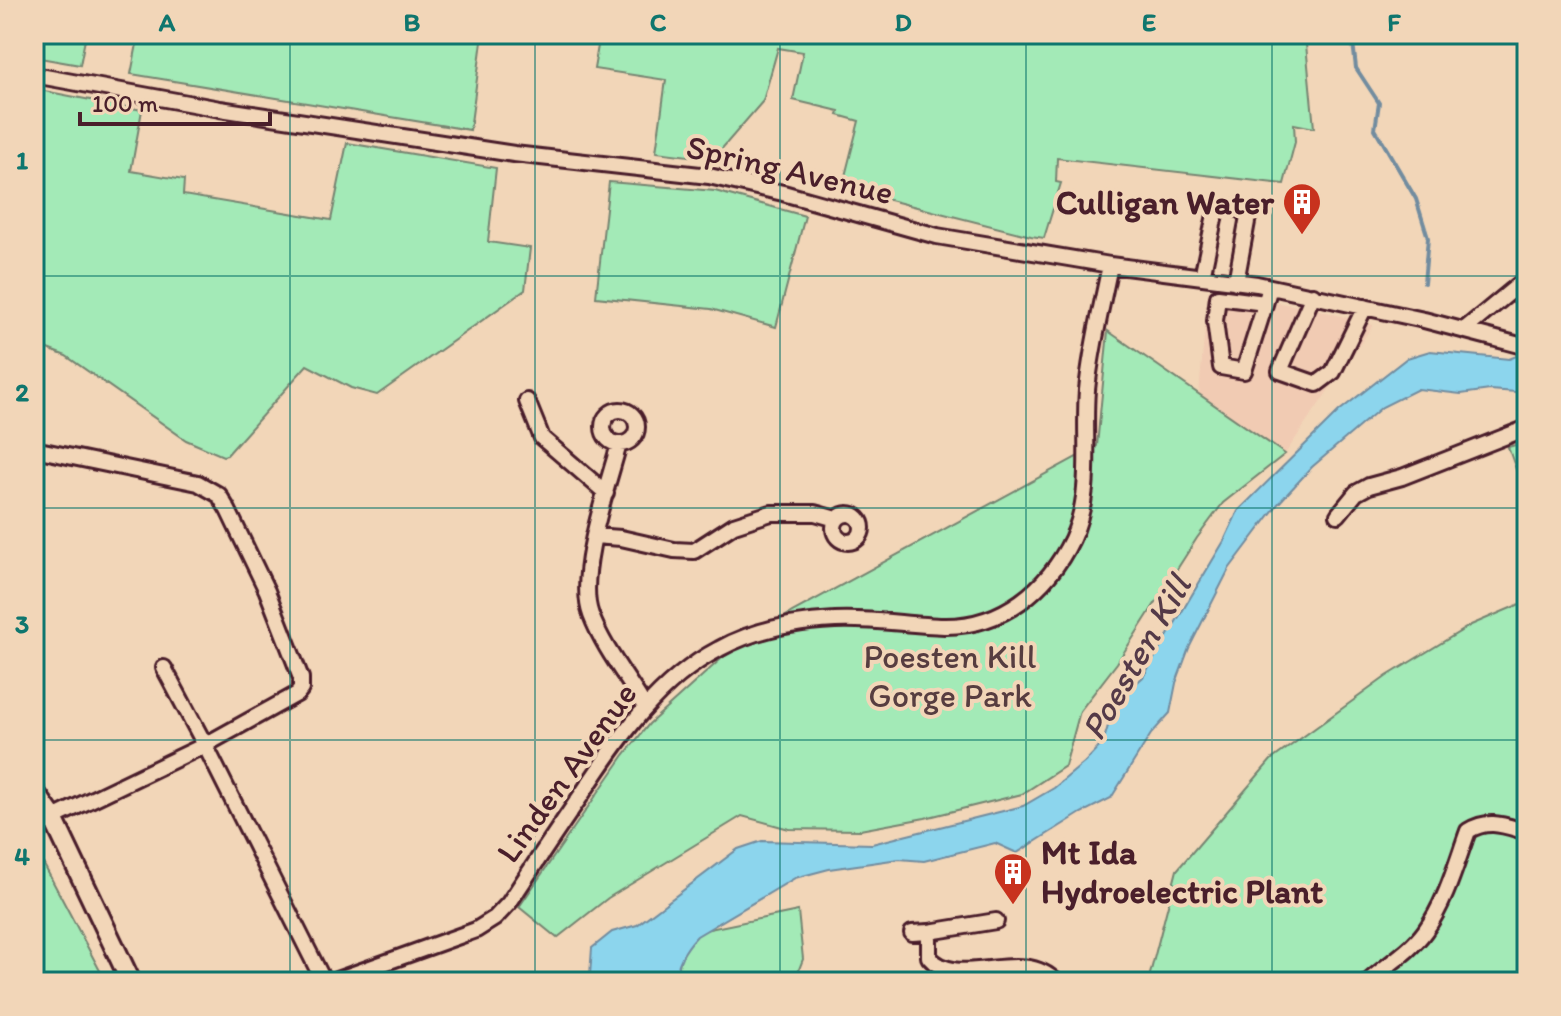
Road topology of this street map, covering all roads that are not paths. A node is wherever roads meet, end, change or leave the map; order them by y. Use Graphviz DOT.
graph roads {
  1 [pos="34,75"];
  2 [pos="1110,265"];
  3 [pos="1202,277"];
  4 [pos="1527,278"];
  5 [pos="1220,279"];
  6 [pos="1236,282"];
  7 [pos="1270,287"];
  8 [pos="1313,295"];
  9 [pos="1218,297"];
  10 [pos="1265,303"];
  11 [pos="1365,307"];
  12 [pos="1464,330"];
  13 [pos="1527,347"];
  14 [pos="527,401"];
  15 [pos="1527,428"];
  16 [pos="619,444"];
  17 [pos="34,449"];
  18 [pos="606,493"];
  19 [pos="1338,515"];
  20 [pos="836,519"];
  21 [pos="594,536"];
  22 [pos="164,668"];
  23 [pos="645,707"];
  24 [pos="205,745"];
  25 [pos="34,791"];
  26 [pos="53,818"];
  27 [pos="1527,832"];
  28 [pos="996,921"];
  29 [pos="929,932"];
  30 [pos="912,933"];
  31 [pos="131,982"];
  32 [pos="324,982"];
  33 [pos="331,982"];
  34 [pos="1056,982"];
  35 [pos="1368,982"];
  1 -- 2 [label="street, Spring Avenue"];
  2 -- 3 [label="street, Spring Avenue"];
  2 -- 23 [label="street, Linden Avenue"];
  3 -- 5 [label="street, Spring Avenue"];
  3 -- 6 [label="street"];
  4 -- 12 [label="street"];
  5 -- 6 [label="street, Spring Avenue"];
  5 -- 9 [label="street"];
  6 -- 7 [label="street, Spring Avenue"];
  7 -- 8 [label="street, Spring Avenue"];
  7 -- 10 [label="street"];
  8 -- 11 [label="street, Spring Avenue"];
  8 -- 11 [label="street"];
  9 -- 10 [label="street"];
  9 -- 10 [label="street"];
  11 -- 12 [label="street, Spring Avenue"];
  12 -- 13 [label="street, Spring Avenue"];
  14 -- 18 [label="street"];
  15 -- 19 [label="street"];
  16 -- 18 [label="street"];
  17 -- 24 [label="street"];
  18 -- 21 [label="street"];
  20 -- 21 [label="street"];
  21 -- 23 [label="street"];
  22 -- 24 [label="street"];
  23 -- 33 [label="street, Linden Avenue"];
  24 -- 26 [label="street"];
  24 -- 32 [label="street"];
  25 -- 26 [label="main road"];
  26 -- 31 [label="main road"];
  27 -- 35 [label="street"];
  28 -- 29 [label="street"];
  29 -- 30 [label="street"];
  29 -- 34 [label="street"];
}
